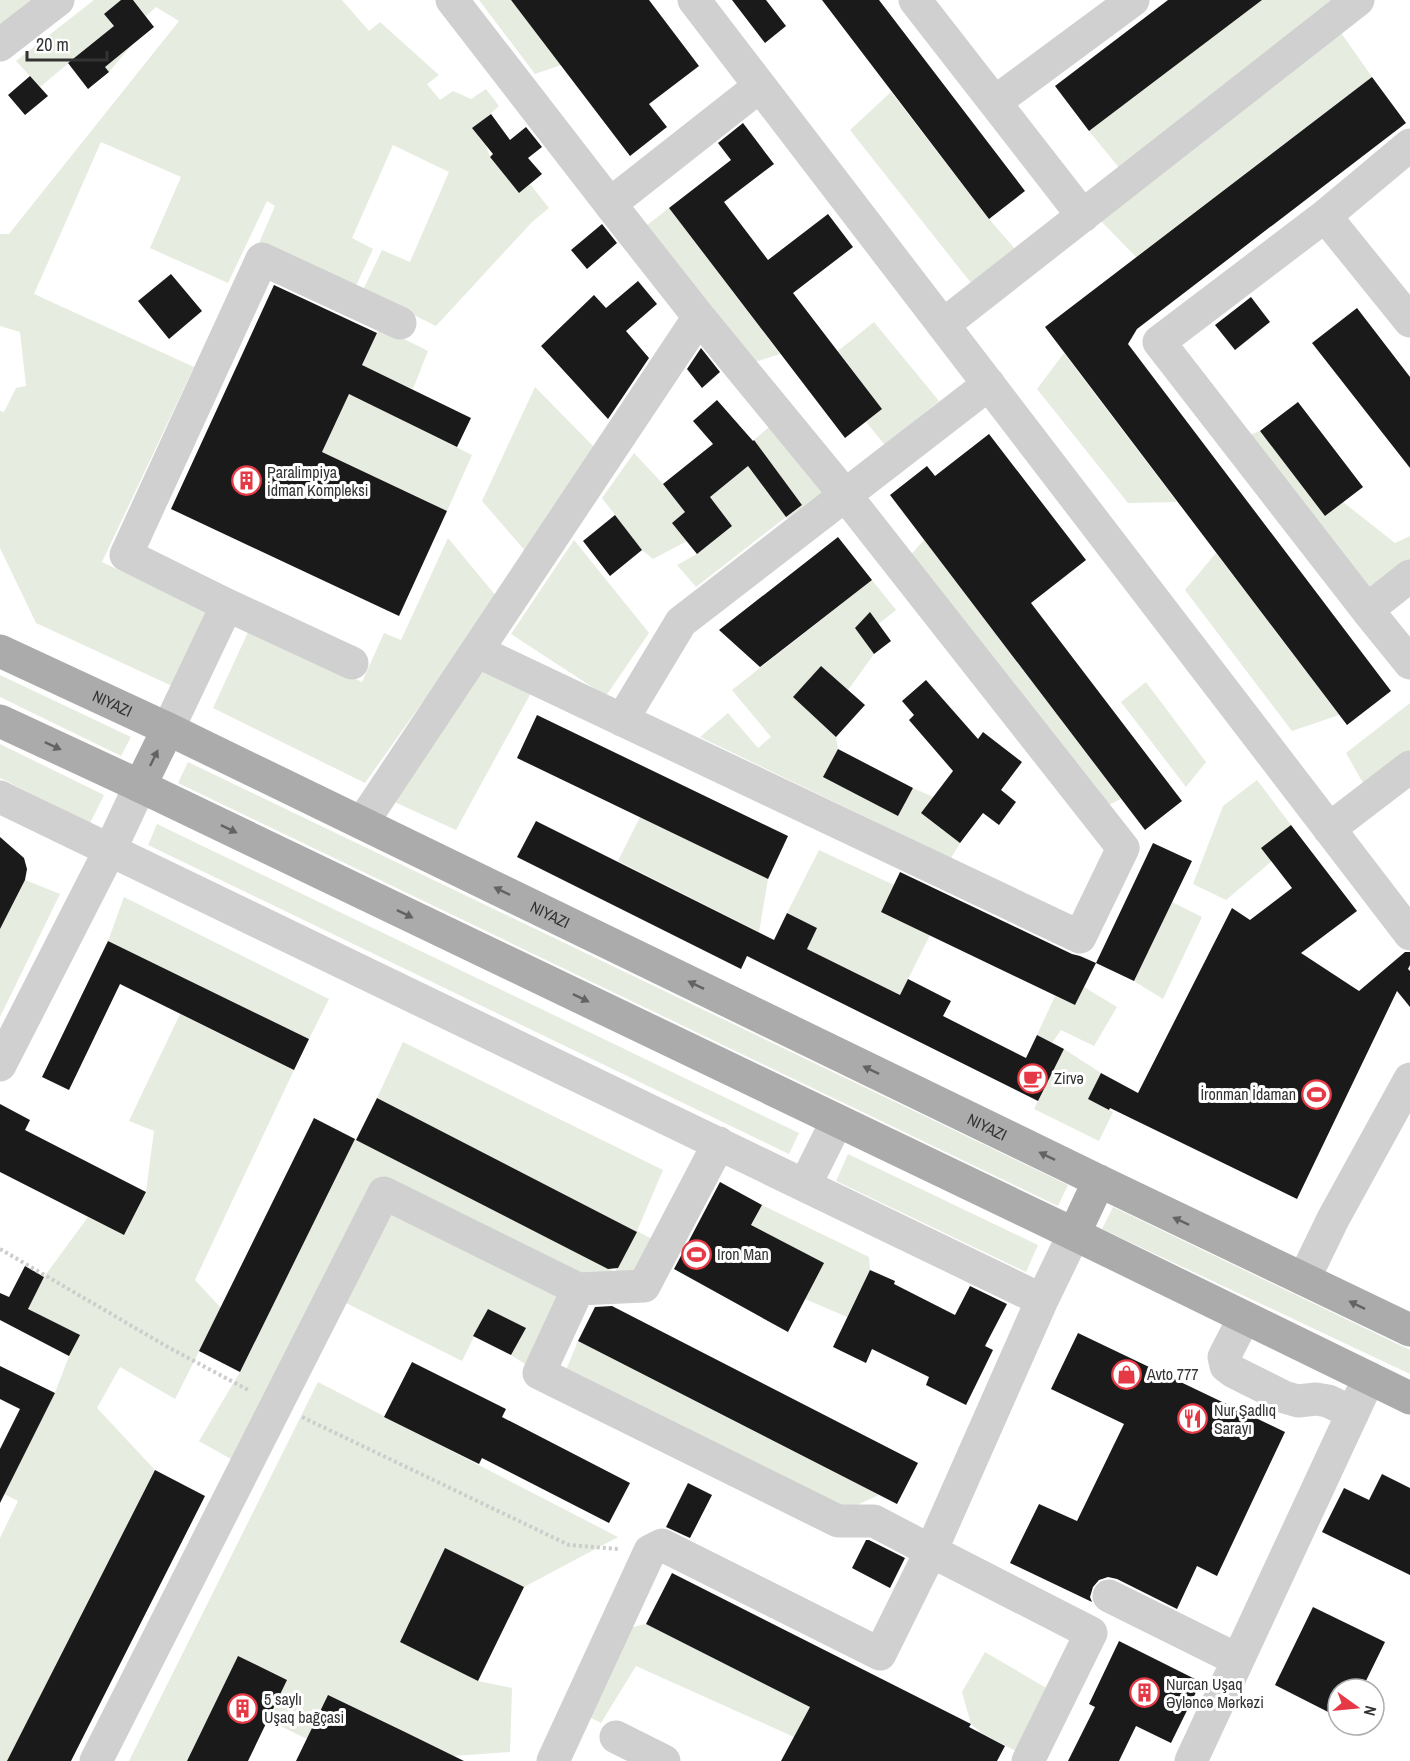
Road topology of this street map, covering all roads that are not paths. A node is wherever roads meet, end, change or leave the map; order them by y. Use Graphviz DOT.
graph roads {
  1 [pos="58,0"];
  2 [pos="452,0"];
  3 [pos="694,0"];
  4 [pos="915,0"];
  5 [pos="1133,0"];
  6 [pos="1358,0"];
  7 [pos="0,45"];
  8 [pos="760,86"];
  9 [pos="994,102"];
  10 [pos="1407,154"];
  11 [pos="610,204"];
  12 [pos="1083,216"];
  13 [pos="1325,216"];
  14 [pos="699,317"];
  15 [pos="1410,321"];
  16 [pos="400,323"];
  17 [pos="944,325"];
  18 [pos="989,384"];
  19 [pos="846,496"];
  20 [pos="1410,576"];
  21 [pos="227,605"];
  22 [pos="1367,610"];
  23 [pos="0,651"];
  24 [pos="477,651"];
  25 [pos="352,663"];
  26 [pos="1410,663"];
  27 [pos="622,720"];
  28 [pos="0,721"];
  29 [pos="168,729"];
  30 [pos="1410,767"];
  31 [pos="140,786"];
  32 [pos="0,797"];
  33 [pos="362,823"];
  34 [pos="1329,829"];
  35 [pos="110,850"];
  36 [pos="1406,920"];
  37 [pos="0,1065"];
  38 [pos="1410,1079"];
  39 [pos="837,1121"];
  40 [pos="719,1143"];
  41 [pos="1099,1181"];
  42 [pos="805,1185"];
  43 [pos="1074,1234"];
  44 [pos="1304,1279"];
  45 [pos="578,1289"];
  46 [pos="1042,1300"];
  47 [pos="1245,1318"];
  48 [pos="1410,1330"];
  49 [pos="1369,1378"];
  50 [pos="1410,1398"];
  51 [pos="1353,1413"];
  52 [pos="931,1551"];
  53 [pos="1109,1596"];
  54 [pos="1238,1660"];
  55 [pos="616,1737"];
  56 [pos="96,1761"];
  57 [pos="553,1761"];
  58 [pos="664,1761"];
  59 [pos="1028,1761"];
  60 [pos="1191,1761"];
  1 -- 7 [label="street"];
  2 -- 11 [label="street"];
  3 -- 8 [label="street"];
  4 -- 9 [label="street"];
  5 -- 9 [label="street"];
  6 -- 12 [label="street"];
  8 -- 11 [label="street"];
  8 -- 17 [label="street"];
  9 -- 12 [label="street"];
  10 -- 13 [label="street"];
  11 -- 14 [label="street"];
  12 -- 17 [label="street"];
  13 -- 15 [label="street"];
  13 -- 22 [label="street"];
  14 -- 19 [label="street"];
  14 -- 24 [label="street"];
  16 -- 21 [label="street"];
  17 -- 18 [label="street"];
  18 -- 19 [label="street"];
  18 -- 34 [label="street"];
  19 -- 27 [label="street"];
  19 -- 27 [label="street"];
  20 -- 22 [label="street"];
  21 -- 25 [label="street"];
  21 -- 29 [label="street"];
  22 -- 26 [label="street"];
  23 -- 29 [label="main road, NIYAZI"];
  24 -- 27 [label="street"];
  24 -- 33 [label="street"];
  28 -- 31 [label="main road, one-way"];
  31 -- 29 [label="main road, one-way"];
  29 -- 33 [label="main road, NIYAZI"];
  30 -- 34 [label="street"];
  31 -- 35 [label="street"];
  31 -- 39 [label="main road, one-way"];
  32 -- 35 [label="street"];
  41 -- 33 [label="main road, NIYAZI, one-way"];
  34 -- 36 [label="street"];
  35 -- 37 [label="street"];
  35 -- 40 [label="street"];
  38 -- 44 [label="street"];
  39 -- 42 [label="street"];
  39 -- 43 [label="main road"];
  40 -- 42 [label="street"];
  40 -- 45 [label="street"];
  41 -- 43 [label="main road"];
  44 -- 41 [label="main road, NIYAZI, one-way"];
  42 -- 46 [label="street"];
  43 -- 46 [label="street"];
  43 -- 47 [label="main road"];
  48 -- 44 [label="main road, NIYAZI, one-way"];
  45 -- 52 [label="street"];
  45 -- 56 [label="street"];
  46 -- 52 [label="street"];
  47 -- 49 [label="main road"];
  47 -- 51 [label="street"];
  49 -- 50 [label="main road"];
  49 -- 51 [label="street"];
  51 -- 54 [label="street"];
  52 -- 57 [label="street"];
  52 -- 59 [label="street"];
  53 -- 54 [label="street"];
  54 -- 60 [label="street"];
  55 -- 58 [label="street"];
}
